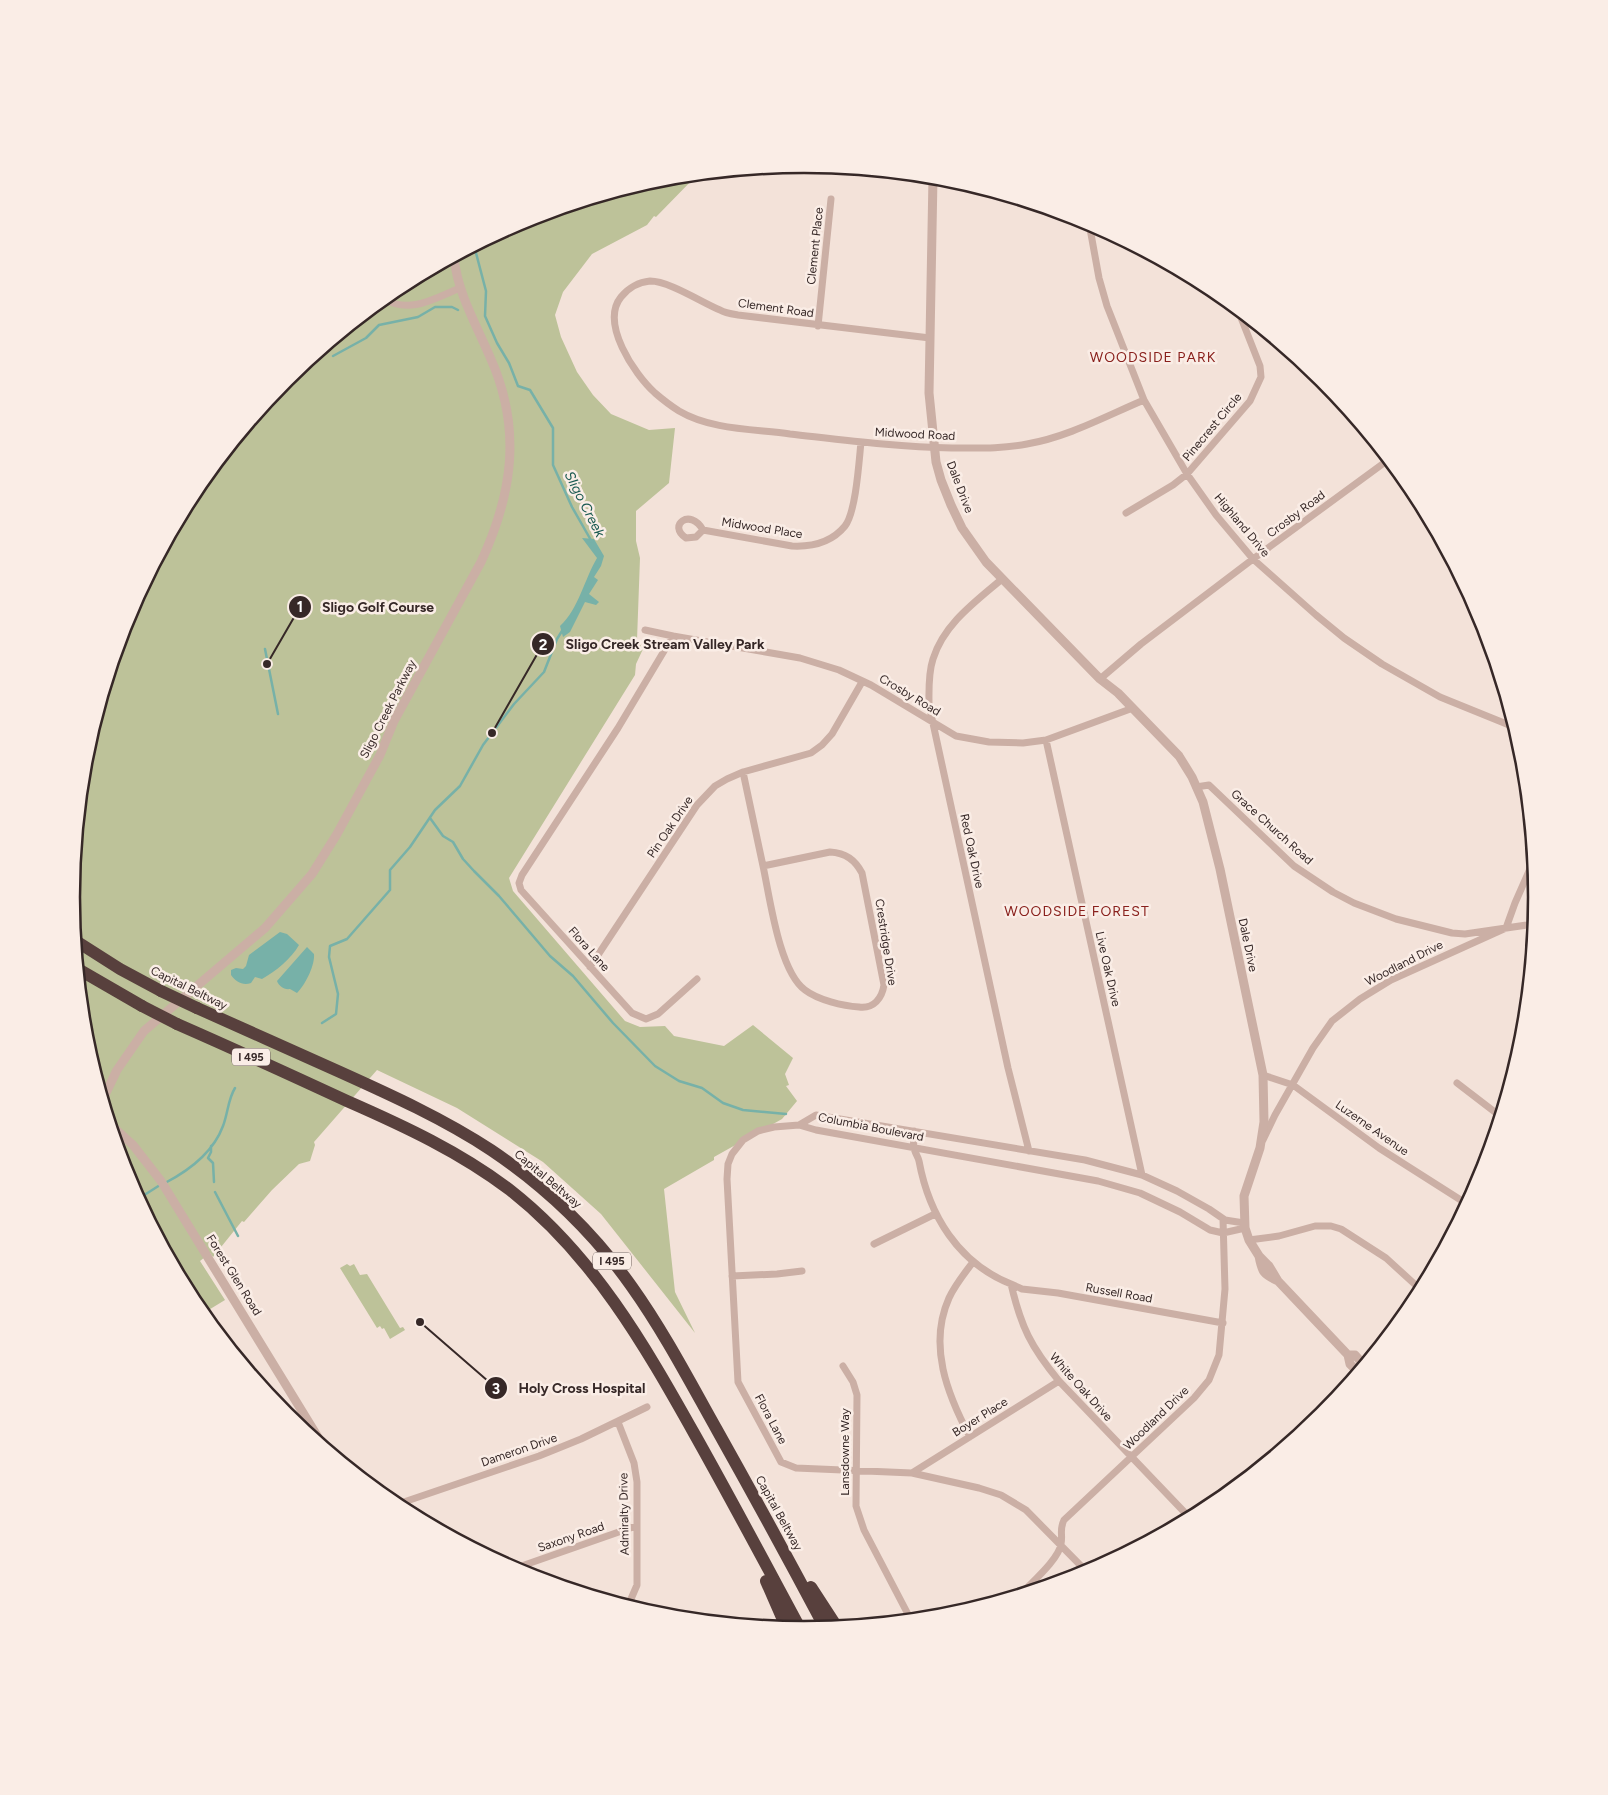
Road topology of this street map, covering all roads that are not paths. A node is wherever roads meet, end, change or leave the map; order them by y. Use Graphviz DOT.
graph roads {
  1 [pos="933,185"];
  2 [pos="831,199"];
  3 [pos="1091,233"];
  4 [pos="455,263"];
  5 [pos="460,288"];
  6 [pos="391,303"];
  7 [pos="1242,321"];
  8 [pos="818,326"];
  9 [pos="930,338"];
  10 [pos="1144,400"];
  11 [pos="680,411"];
  12 [pos="861,442"];
  13 [pos="934,447"];
  14 [pos="1383,464"];
  15 [pos="1187,474"];
  16 [pos="1126,513"];
  17 [pos="703,530"];
  18 [pos="1254,559"];
  19 [pos="1002,579"];
  20 [pos="645,630"];
  21 [pos="673,636"];
  22 [pos="1100,679"];
  23 [pos="862,682"];
  24 [pos="1133,708"];
  25 [pos="933,722"];
  26 [pos="1507,725"];
  27 [pos="1046,740"];
  28 [pos="743,772"];
  29 [pos="1196,786"];
  30 [pos="763,866"];
  31 [pos="1527,876"];
  32 [pos="1527,925"];
  33 [pos="1506,928"];
  34 [pos="82,945"];
  35 [pos="590,967"];
  36 [pos="84,973"];
  37 [pos="697,979"];
  38 [pos="1263,1075"];
  39 [pos="1457,1083"];
  40 [pos="1293,1085"];
  41 [pos="107,1091"];
  42 [pos="1495,1112"];
  43 [pos="799,1124"];
  44 [pos="914,1131"];
  45 [pos="119,1132"];
  46 [pos="914,1148"];
  47 [pos="1260,1148"];
  48 [pos="1029,1151"];
  49 [pos="1142,1175"];
  50 [pos="1461,1200"];
  51 [pos="935,1214"];
  52 [pos="1223,1219"];
  53 [pos="1245,1225"];
  54 [pos="1223,1233"];
  55 [pos="1249,1240"];
  56 [pos="874,1244"];
  57 [pos="973,1262"];
  58 [pos="802,1271"];
  59 [pos="732,1276"];
  60 [pos="1011,1284"];
  61 [pos="1415,1285"];
  62 [pos="1223,1323"];
  63 [pos="1348,1355"];
  64 [pos="1360,1360"];
  65 [pos="843,1366"];
  66 [pos="1354,1368"];
  67 [pos="1059,1381"];
  68 [pos="647,1406"];
  69 [pos="618,1422"];
  70 [pos="313,1429"];
  71 [pos="970,1437"];
  72 [pos="1132,1458"];
  73 [pos="713,1468"];
  74 [pos="855,1471"];
  75 [pos="912,1473"];
  76 [pos="406,1501"];
  77 [pos="1185,1513"];
  78 [pos="770,1524"];
  79 [pos="636,1526"];
  80 [pos="1062,1545"];
  81 [pos="525,1565"];
  82 [pos="1081,1566"];
  83 [pos="1030,1585"];
  84 [pos="630,1600"];
  85 [pos="908,1614"];
  86 [pos="784,1621"];
  87 [pos="821,1621"];
  88 [pos="833,1621"];
  89 [pos="796,1622"];
  1 -- 9 [label="street, Dale Drive"];
  2 -- 8 [label="street, Clement Place"];
  3 -- 10 [label="street, Highland Drive"];
  4 -- 5 [label="street, Sligo Creek Parkway"];
  5 -- 6 [label="street"];
  5 -- 41 [label="street, Sligo Creek Parkway"];
  7 -- 15 [label="street, Pinecrest Circle"];
  8 -- 9 [label="street, Clement Road"];
  8 -- 11 [label="street, Clement Road"];
  9 -- 13 [label="street, Dale Drive"];
  10 -- 13 [label="street, Midwood Road"];
  10 -- 15 [label="street, Highland Drive"];
  11 -- 12 [label="street, Midwood Road"];
  12 -- 13 [label="street, Midwood Road"];
  12 -- 17 [label="street, Midwood Place"];
  13 -- 19 [label="street, Dale Drive"];
  14 -- 18 [label="street, Crosby Road"];
  15 -- 16 [label="street, Pinecrest Circle"];
  15 -- 18 [label="street, Highland Drive"];
  18 -- 22 [label="street, Crosby Road"];
  18 -- 26 [label="street, Highland Drive"];
  19 -- 22 [label="street, Dale Drive"];
  19 -- 25 [label="street, Red Oak Drive"];
  20 -- 21 [label="street, Crosby Road"];
  21 -- 23 [label="street, Crosby Road"];
  21 -- 35 [label="street, Flora Lane"];
  22 -- 24 [label="street, Dale Drive"];
  23 -- 25 [label="street, Crosby Road"];
  23 -- 28 [label="street, Pin Oak Drive"];
  24 -- 27 [label="street, Crosby Road"];
  24 -- 29 [label="street, Dale Drive"];
  25 -- 27 [label="street, Crosby Road"];
  25 -- 48 [label="street, Red Oak Drive"];
  27 -- 49 [label="street, Live Oak Drive"];
  28 -- 30 [label="street, Crestridge Drive"];
  28 -- 35 [label="street, Pin Oak Drive"];
  29 -- 33 [label="street, Grace Church Road"];
  29 -- 38 [label="street, Dale Drive"];
  30 -- 30 [label="street, Crestridge Drive"];
  31 -- 33 [label="street"];
  32 -- 33 [label="street, Grace Church Road"];
  33 -- 40 [label="street, Woodland Drive"];
  34 -- 78 [label="highway, Capital Beltway / I 495, bridge"];
  35 -- 37 [label="street, Flora Lane"];
  36 -- 73 [label="highway, I 495, bridge"];
  38 -- 40 [label="street, Luzerne Avenue"];
  38 -- 47 [label="street, Dale Drive"];
  39 -- 42 [label="street"];
  40 -- 47 [label="street, Woodland Drive"];
  40 -- 50 [label="street, Luzerne Avenue"];
  43 -- 44 [label="street, Columbia Boulevard"];
  43 -- 46 [label="street, Columbia Boulevard"];
  43 -- 59 [label="street, Flora Lane"];
  44 -- 46 [label="street"];
  44 -- 48 [label="street, Columbia Boulevard"];
  45 -- 70 [label="street, Forest Glen Road"];
  46 -- 51 [label="street"];
  46 -- 54 [label="street, Columbia Boulevard"];
  47 -- 53 [label="street, Dale Drive"];
  48 -- 49 [label="street, Columbia Boulevard"];
  49 -- 52 [label="street, Columbia Boulevard"];
  51 -- 56 [label="street"];
  51 -- 57 [label="street"];
  52 -- 53 [label="street, Columbia Boulevard"];
  52 -- 54 [label="street, Woodland Drive"];
  53 -- 54 [label="street"];
  53 -- 55 [label="street"];
  54 -- 62 [label="street, Woodland Drive"];
  55 -- 61 [label="street"];
  55 -- 63 [label="street"];
  57 -- 60 [label="street"];
  57 -- 71 [label="street"];
  58 -- 59 [label="street"];
  59 -- 74 [label="street, Flora Lane"];
  60 -- 62 [label="street, Russell Road"];
  60 -- 67 [label="street, White Oak Drive"];
  62 -- 72 [label="street, Woodland Drive"];
  63 -- 64 [label="street"];
  63 -- 66 [label="street"];
  65 -- 74 [label="street, Lansdowne Way"];
  67 -- 71 [label="street, Boyer Place"];
  67 -- 72 [label="street, White Oak Drive"];
  68 -- 69 [label="street, Dameron Drive"];
  69 -- 76 [label="street, Dameron Drive"];
  69 -- 79 [label="street, Admiralty Drive"];
  71 -- 75 [label="street, Boyer Place"];
  72 -- 77 [label="street, White Oak Drive"];
  72 -- 80 [label="street, Woodland Drive"];
  73 -- 86 [label="highway"];
  73 -- 89 [label="highway, I 495"];
  74 -- 75 [label="street, Flora Lane"];
  74 -- 85 [label="street, Lansdowne Way"];
  75 -- 80 [label="street, Flora Lane"];
  78 -- 87 [label="highway, Capital Beltway / I 495"];
  78 -- 88 [label="highway"];
  79 -- 81 [label="street, Saxony Road"];
  79 -- 84 [label="street, Admiralty Drive"];
  80 -- 82 [label="street, Flora Lane"];
  80 -- 83 [label="street, Woodland Drive"];
}
